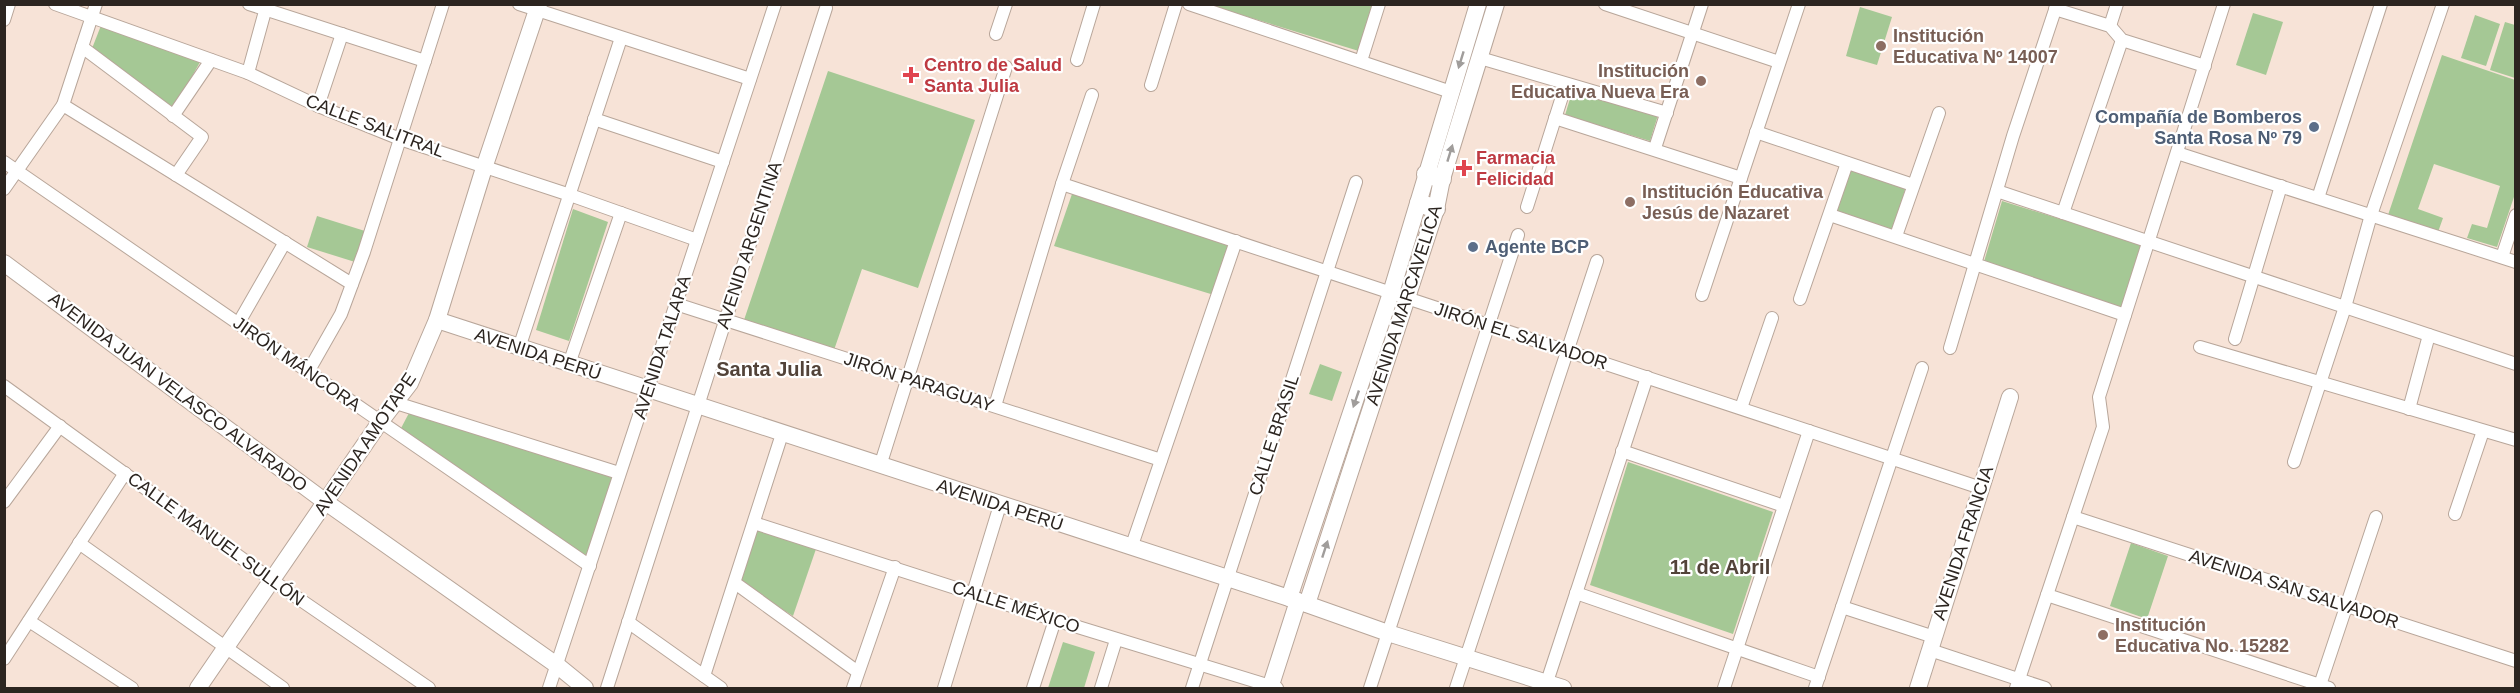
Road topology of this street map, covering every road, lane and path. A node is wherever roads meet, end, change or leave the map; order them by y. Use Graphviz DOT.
graph roads {
  1 [pos="9,4"];
  2 [pos="55,4"];
  3 [pos="96,4"];
  4 [pos="249,4"];
  5 [pos="443,4"];
  6 [pos="519,4"];
  7 [pos="775,4"];
  8 [pos="1006,4"];
  9 [pos="1094,4"];
  10 [pos="1176,4"];
  11 [pos="1189,4"];
  12 [pos="1379,4"];
  13 [pos="1478,4"];
  14 [pos="1496,4"];
  15 [pos="1605,4"];
  16 [pos="1702,4"];
  17 [pos="1799,4"];
  18 [pos="2117,4"];
  19 [pos="2224,4"];
  20 [pos="2381,4"];
  21 [pos="2442,4"];
  22 [pos="267,7"];
  23 [pos="2056,7"];
  24 [pos="538,8"];
  25 [pos="826,8"];
  26 [pos="92,17"];
  27 [pos="4,20"];
  28 [pos="2110,26"];
  29 [pos="1693,32"];
  30 [pos="342,34"];
  31 [pos="996,34"];
  32 [pos="621,38"];
  33 [pos="2122,40"];
  34 [pos="82,47"];
  35 [pos="1480,58"];
  36 [pos="211,60"];
  37 [pos="1077,60"];
  38 [pos="425,61"];
  39 [pos="1361,61"];
  40 [pos="1779,62"];
  41 [pos="2205,66"];
  42 [pos="1006,67"];
  43 [pos="248,73"];
  44 [pos="750,79"];
  45 [pos="1566,84"];
  46 [pos="1151,85"];
  47 [pos="1451,92"];
  48 [pos="1092,95"];
  49 [pos="63,105"];
  50 [pos="318,106"];
  51 [pos="1667,113"];
  52 [pos="1939,113"];
  53 [pos="173,116"];
  54 [pos="1555,118"];
  55 [pos="594,119"];
  56 [pos="1756,132"];
  57 [pos="400,139"];
  58 [pos="1655,148"];
  59 [pos="2177,153"];
  60 [pos="4,162"];
  61 [pos="723,162"];
  62 [pos="1847,163"];
  63 [pos="484,168"];
  64 [pos="18,171"];
  65 [pos="176,175"];
  66 [pos="1434,176"];
  67 [pos="1741,178"];
  68 [pos="1356,182"];
  69 [pos="1062,184"];
  70 [pos="1913,185"];
  71 [pos="2281,186"];
  72 [pos="4,189"];
  73 [pos="1997,191"];
  74 [pos="570,195"];
  75 [pos="2318,198"];
  76 [pos="1427,206"];
  77 [pos="1527,207"];
  78 [pos="621,213"];
  79 [pos="2063,213"];
  80 [pos="1830,215"];
  81 [pos="2371,215"];
  82 [pos="2516,215"];
  83 [pos="1518,235"];
  84 [pos="1896,236"];
  85 [pos="697,240"];
  86 [pos="1236,241"];
  87 [pos="285,242"];
  88 [pos="2148,242"];
  89 [pos="2502,257"];
  90 [pos="1597,261"];
  91 [pos="2516,262"];
  92 [pos="4,263"];
  93 [pos="1975,264"];
  94 [pos="1327,271"];
  95 [pos="2255,277"];
  96 [pos="352,284"];
  97 [pos="1391,293"];
  98 [pos="1702,296"];
  99 [pos="1408,298"];
  100 [pos="1800,299"];
  101 [pos="676,304"];
  102 [pos="2345,307"];
  103 [pos="2125,315"];
  104 [pos="1772,318"];
  105 [pos="437,320"];
  106 [pos="725,320"];
  107 [pos="238,324"];
  108 [pos="1489,325"];
  109 [pos="2429,335"];
  110 [pos="2235,339"];
  111 [pos="2200,347"];
  112 [pos="519,348"];
  113 [pos="1950,348"];
  114 [pos="1567,351"];
  115 [pos="569,364"];
  116 [pos="2516,364"];
  117 [pos="1922,368"];
  118 [pos="308,372"];
  119 [pos="1647,377"];
  120 [pos="908,378"];
  121 [pos="2320,382"];
  122 [pos="4,386"];
  123 [pos="648,390"];
  124 [pos="2010,397"];
  125 [pos="396,403"];
  126 [pos="698,406"];
  127 [pos="995,406"];
  128 [pos="1741,408"];
  129 [pos="2409,409"];
  130 [pos="380,422"];
  131 [pos="60,426"];
  132 [pos="1809,431"];
  133 [pos="2483,431"];
  134 [pos="782,434"];
  135 [pos="2516,440"];
  136 [pos="1623,451"];
  137 [pos="1892,458"];
  138 [pos="1161,460"];
  139 [pos="2294,462"];
  140 [pos="880,466"];
  141 [pos="125,473"];
  142 [pos="619,474"];
  143 [pos="1981,488"];
  144 [pos="7,494"];
  145 [pos="327,503"];
  146 [pos="1000,505"];
  147 [pos="1784,506"];
  148 [pos="2455,514"];
  149 [pos="2073,517"];
  150 [pos="2376,517"];
  151 [pos="754,523"];
  152 [pos="79,543"];
  153 [pos="1131,548"];
  154 [pos="590,566"];
  155 [pos="895,567"];
  156 [pos="1228,579"];
  157 [pos="273,581"];
  158 [pos="735,583"];
  159 [pos="1576,593"];
  160 [pos="974,594"];
  161 [pos="2047,595"];
  162 [pos="1298,601"];
  163 [pos="2346,606"];
  164 [pos="1842,607"];
  165 [pos="29,621"];
  166 [pos="1055,621"];
  167 [pos="628,622"];
  168 [pos="1388,633"];
  169 [pos="1116,640"];
  170 [pos="1932,644"];
  171 [pos="227,647"];
  172 [pos="1737,649"];
  173 [pos="1466,658"];
  174 [pos="4,659"];
  175 [pos="2516,661"];
  176 [pos="558,666"];
  177 [pos="1200,666"];
  178 [pos="858,672"];
  179 [pos="704,676"];
  180 [pos="1817,683"];
  181 [pos="2018,684"];
  182 [pos="1546,686"];
  183 [pos="2323,687"];
  184 [pos="132,688"];
  185 [pos="198,688"];
  186 [pos="283,688"];
  187 [pos="429,688"];
  188 [pos="549,688"];
  189 [pos="585,688"];
  190 [pos="607,688"];
  191 [pos="721,688"];
  192 [pos="853,688"];
  193 [pos="944,688"];
  194 [pos="1033,688"];
  195 [pos="1101,688"];
  196 [pos="1192,688"];
  197 [pos="1273,688"];
  198 [pos="1370,688"];
  199 [pos="1456,688"];
  200 [pos="1563,688"];
  201 [pos="1724,688"];
  202 [pos="1918,688"];
  203 [pos="2045,688"];
  1 -- 27 [label="street"];
  2 -- 26 [label="street, CALLE SALITRAL"];
  3 -- 26 [label="street"];
  4 -- 22 [label="street"];
  5 -- 38 [label="street"];
  6 -- 24 [label="street"];
  7 -- 44 [label="street, AVENIDA TALARA"];
  8 -- 31 [label="street"];
  9 -- 37 [label="street"];
  10 -- 46 [label="street"];
  11 -- 39 [label="street"];
  12 -- 39 [label="street"];
  13 -- 47 [label="street, AVENIDA MARCAVELICA, one-way"];
  14 -- 35 [label="street, AVENIDA MARCAVELICA"];
  15 -- 29 [label="street"];
  16 -- 29 [label="street"];
  17 -- 40 [label="street"];
  18 -- 28 [label="street"];
  19 -- 41 [label="street"];
  20 -- 75 [label="street"];
  21 -- 81 [label="street"];
  22 -- 30 [label="street"];
  22 -- 43 [label="street"];
  23 -- 28 [label="street"];
  23 -- 73 [label="street"];
  24 -- 32 [label="street"];
  24 -- 63 [label="street, AVENIDA AMOTAPE"];
  25 -- 106 [label="street, AVENID ARGENTINA"];
  26 -- 34 [label="street"];
  26 -- 36 [label="street, CALLE SALITRAL"];
  28 -- 33 [label="street"];
  29 -- 40 [label="street"];
  29 -- 51 [label="street"];
  30 -- 38 [label="street"];
  30 -- 50 [label="street"];
  32 -- 44 [label="street"];
  32 -- 55 [label="street"];
  33 -- 41 [label="street"];
  33 -- 79 [label="street"];
  34 -- 49 [label="street"];
  34 -- 53 [label="street"];
  35 -- 45 [label="street"];
  66 -- 35 [label="street, AVENIDA MARCAVELICA, one-way"];
  36 -- 43 [label="street, CALLE SALITRAL"];
  36 -- 53 [label="street"];
  38 -- 57 [label="street"];
  39 -- 47 [label="street"];
  40 -- 56 [label="street"];
  41 -- 59 [label="street"];
  42 -- 120 [label="street"];
  43 -- 50 [label="street, CALLE SALITRAL"];
  44 -- 61 [label="street, AVENIDA TALARA"];
  45 -- 51 [label="street"];
  45 -- 54 [label="street"];
  47 -- 66 [label="street, AVENIDA MARCAVELICA"];
  48 -- 69 [label="street"];
  49 -- 64 [label="street"];
  49 -- 65 [label="street"];
  50 -- 57 [label="street, CALLE SALITRAL"];
  51 -- 58 [label="street"];
  52 -- 70 [label="street"];
  53 -- 65 [label="street"];
  54 -- 58 [label="street"];
  54 -- 77 [label="street"];
  55 -- 61 [label="street"];
  55 -- 74 [label="street"];
  56 -- 62 [label="street"];
  56 -- 67 [label="street"];
  57 -- 63 [label="street, CALLE SALITRAL"];
  57 -- 96 [label="street"];
  58 -- 67 [label="street"];
  59 -- 71 [label="street"];
  59 -- 88 [label="street"];
  60 -- 64 [label="street, JIRÓN MÁNCORA"];
  61 -- 85 [label="street, AVENIDA TALARA"];
  62 -- 70 [label="street"];
  62 -- 80 [label="street"];
  63 -- 74 [label="street, CALLE SALITRAL"];
  63 -- 105 [label="street, AVENIDA AMOTAPE"];
  64 -- 72 [label="street"];
  64 -- 107 [label="street, JIRÓN MÁNCORA"];
  65 -- 87 [label="street"];
  66 -- 76 [label="street, AVENIDA MARCAVELICA"];
  67 -- 98 [label="street"];
  68 -- 94 [label="street, CALLE BRASIL"];
  69 -- 86 [label="street, JIRÓN EL SALVADOR"];
  69 -- 127 [label="street"];
  70 -- 84 [label="street"];
  71 -- 75 [label="street"];
  71 -- 95 [label="street"];
  73 -- 79 [label="street"];
  73 -- 93 [label="street"];
  74 -- 78 [label="street, CALLE SALITRAL"];
  74 -- 112 [label="street"];
  75 -- 81 [label="street"];
  76 -- 97 [label="street, AVENIDA MARCAVELICA"];
  76 -- 99 [label="street, AVENIDA MARCAVELICA"];
  78 -- 85 [label="street, CALLE SALITRAL"];
  78 -- 115 [label="street"];
  79 -- 88 [label="street"];
  80 -- 84 [label="street"];
  80 -- 100 [label="street"];
  81 -- 89 [label="street"];
  81 -- 102 [label="street"];
  82 -- 89 [label="street"];
  83 -- 108 [label="street"];
  84 -- 93 [label="street"];
  85 -- 101 [label="street, AVENIDA TALARA"];
  86 -- 94 [label="street, JIRÓN EL SALVADOR"];
  86 -- 138 [label="street"];
  87 -- 96 [label="street"];
  87 -- 107 [label="street"];
  88 -- 95 [label="street"];
  88 -- 103 [label="street"];
  89 -- 91 [label="street"];
  90 -- 114 [label="street"];
  92 -- 145 [label="street, AVENIDA JUAN VELASCO ALVARADO"];
  93 -- 103 [label="street"];
  93 -- 113 [label="street"];
  94 -- 97 [label="street, JIRÓN EL SALVADOR"];
  94 -- 156 [label="street, CALLE BRASIL"];
  95 -- 102 [label="street"];
  95 -- 110 [label="street"];
  96 -- 118 [label="street"];
  97 -- 99 [label="street, JIRÓN EL SALVADOR"];
  97 -- 162 [label="street, AVENIDA MARCAVELICA, one-way"];
  99 -- 108 [label="street, JIRÓN EL SALVADOR"];
  162 -- 99 [label="street, AVENIDA MARCAVELICA, one-way"];
  101 -- 106 [label="street, JIRÓN PARAGUAY"];
  101 -- 123 [label="street, AVENIDA TALARA"];
  102 -- 109 [label="street"];
  102 -- 121 [label="street"];
  103 -- 149 [label="street"];
  104 -- 128 [label="street"];
  105 -- 112 [label="street, AVENIDA PERÚ"];
  105 -- 125 [label="street, AVENIDA AMOTAPE"];
  106 -- 120 [label="street, JIRÓN PARAGUAY"];
  106 -- 126 [label="street, AVENID ARGENTINA"];
  107 -- 118 [label="street, JIRÓN MÁNCORA"];
  108 -- 114 [label="street, JIRÓN EL SALVADOR"];
  108 -- 168 [label="street"];
  109 -- 116 [label="street"];
  109 -- 129 [label="street"];
  111 -- 121 [label="street"];
  112 -- 115 [label="street, AVENIDA PERÚ"];
  114 -- 119 [label="street, JIRÓN EL SALVADOR"];
  114 -- 173 [label="street"];
  115 -- 123 [label="street, AVENIDA PERÚ"];
  117 -- 137 [label="street"];
  118 -- 130 [label="street, JIRÓN MÁNCORA"];
  119 -- 128 [label="street, JIRÓN EL SALVADOR"];
  119 -- 136 [label="street"];
  120 -- 127 [label="street, JIRÓN PARAGUAY"];
  120 -- 140 [label="street"];
  121 -- 129 [label="street"];
  121 -- 139 [label="street"];
  122 -- 131 [label="street, CALLE MANUEL SULLÓN"];
  123 -- 126 [label="street, AVENIDA PERÚ"];
  123 -- 142 [label="street, AVENIDA TALARA"];
  124 -- 143 [label="street, AVENIDA FRANCIA"];
  125 -- 130 [label="street, AVENIDA AMOTAPE"];
  125 -- 142 [label="street"];
  126 -- 134 [label="street, AVENIDA PERÚ"];
  126 -- 167 [label="street, AVENID ARGENTINA"];
  127 -- 138 [label="street, JIRÓN PARAGUAY"];
  128 -- 132 [label="street, JIRÓN EL SALVADOR"];
  129 -- 133 [label="street"];
  130 -- 145 [label="street, AVENIDA AMOTAPE"];
  130 -- 154 [label="street, JIRÓN MÁNCORA"];
  131 -- 141 [label="street, CALLE MANUEL SULLÓN"];
  131 -- 144 [label="street"];
  132 -- 137 [label="street, JIRÓN EL SALVADOR"];
  132 -- 147 [label="street"];
  133 -- 135 [label="street"];
  133 -- 148 [label="street"];
  134 -- 140 [label="street, AVENIDA PERÚ"];
  134 -- 151 [label="street"];
  136 -- 147 [label="street"];
  136 -- 159 [label="street"];
  137 -- 143 [label="street, JIRÓN EL SALVADOR"];
  137 -- 164 [label="street"];
  138 -- 153 [label="street"];
  140 -- 146 [label="street, AVENIDA PERÚ"];
  141 -- 152 [label="street"];
  141 -- 157 [label="street, CALLE MANUEL SULLÓN"];
  142 -- 154 [label="street, AVENIDA TALARA"];
  143 -- 170 [label="street, AVENIDA FRANCIA"];
  145 -- 157 [label="street, AVENIDA AMOTAPE"];
  145 -- 176 [label="street, AVENIDA JUAN VELASCO ALVARADO"];
  146 -- 153 [label="street, AVENIDA PERÚ"];
  146 -- 160 [label="street"];
  147 -- 172 [label="street"];
  149 -- 161 [label="street"];
  149 -- 163 [label="street, AVENIDA SAN SALVADOR"];
  150 -- 163 [label="street"];
  151 -- 155 [label="street, CALLE MÉXICO"];
  151 -- 158 [label="street"];
  152 -- 165 [label="street"];
  152 -- 171 [label="street"];
  153 -- 156 [label="street, AVENIDA PERÚ"];
  154 -- 176 [label="street, AVENIDA TALARA"];
  155 -- 160 [label="street, CALLE MÉXICO"];
  155 -- 178 [label="street"];
  156 -- 162 [label="street, AVENIDA PERÚ"];
  156 -- 177 [label="street, CALLE BRASIL"];
  157 -- 171 [label="street, AVENIDA AMOTAPE"];
  157 -- 187 [label="street, CALLE MANUEL SULLÓN"];
  158 -- 178 [label="street"];
  158 -- 179 [label="street"];
  159 -- 172 [label="street"];
  159 -- 182 [label="street"];
  160 -- 166 [label="street, CALLE MÉXICO"];
  160 -- 193 [label="street"];
  161 -- 181 [label="street"];
  161 -- 183 [label="street"];
  162 -- 168 [label="street, AVENIDA PERÚ"];
  162 -- 197 [label="street, AVENIDA MARCAVELICA"];
  163 -- 175 [label="street, AVENIDA SAN SALVADOR"];
  163 -- 183 [label="street"];
  164 -- 170 [label="street"];
  164 -- 180 [label="street"];
  165 -- 174 [label="street"];
  165 -- 184 [label="street"];
  166 -- 169 [label="street, CALLE MÉXICO"];
  166 -- 194 [label="street"];
  167 -- 179 [label="street"];
  167 -- 190 [label="street, AVENID ARGENTINA"];
  168 -- 173 [label="street, AVENIDA PERÚ"];
  168 -- 198 [label="street"];
  169 -- 177 [label="street, CALLE MÉXICO"];
  169 -- 195 [label="street"];
  170 -- 181 [label="street"];
  170 -- 202 [label="street, AVENIDA FRANCIA"];
  171 -- 185 [label="street, AVENIDA AMOTAPE"];
  171 -- 186 [label="street"];
  172 -- 180 [label="street"];
  172 -- 201 [label="street"];
  173 -- 182 [label="street, AVENIDA PERÚ"];
  173 -- 199 [label="street"];
  176 -- 188 [label="street, AVENIDA TALARA"];
  176 -- 189 [label="street, AVENIDA JUAN VELASCO ALVARADO"];
  177 -- 196 [label="street, CALLE BRASIL"];
  177 -- 197 [label="street, CALLE MÉXICO"];
  178 -- 192 [label="street"];
  179 -- 191 [label="street"];
  181 -- 203 [label="street"];
  182 -- 200 [label="street, AVENIDA PERÚ"];
}
